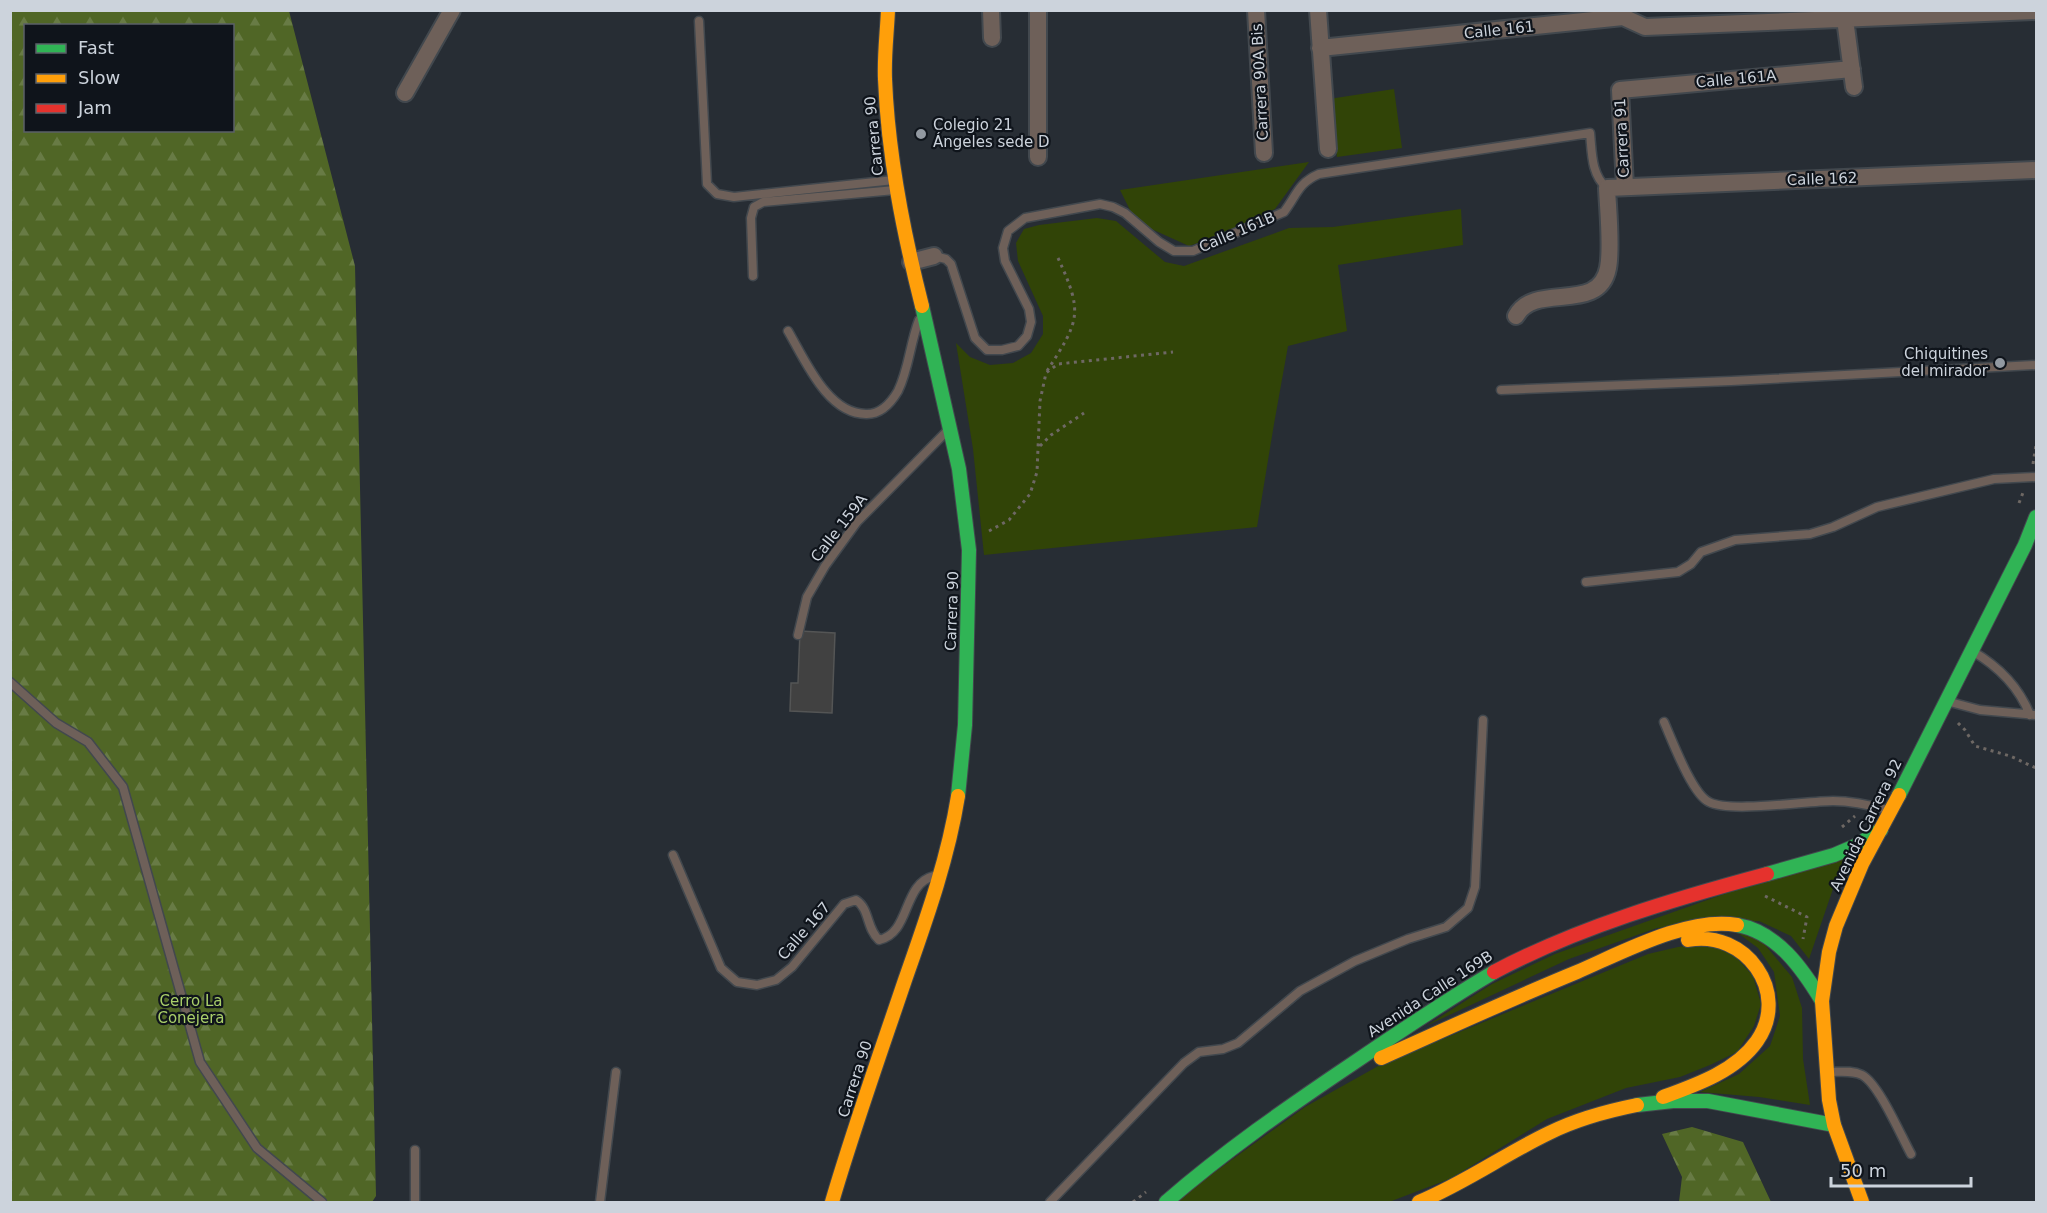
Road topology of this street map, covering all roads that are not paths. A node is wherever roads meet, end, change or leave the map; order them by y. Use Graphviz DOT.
graph roads {
  1 [pos="452,10"];
  2 [pos="888,10"];
  3 [pos="991,10"];
  4 [pos="1038,10"];
  5 [pos="1256,10"];
  6 [pos="1318,10"];
  7 [pos="2037,11"];
  8 [pos="1845,19"];
  9 [pos="699,21"];
  10 [pos="992,39"];
  11 [pos="1320,48"];
  12 [pos="1852,69"];
  13 [pos="1854,87"];
  14 [pos="1620,90"];
  15 [pos="405,93"];
  16 [pos="1328,149"];
  17 [pos="1264,153"];
  18 [pos="1038,157"];
  19 [pos="2037,170"];
  20 [pos="895,185"];
  21 [pos="1625,187"];
  22 [pos="1608,188"];
  23 [pos="934,256"];
  24 [pos="911,262"];
  25 [pos="753,276"];
  26 [pos="924,312"];
  27 [pos="1516,316"];
  28 [pos="788,331"];
  29 [pos="2037,365"];
  30 [pos="1501,390"];
  31 [pos="951,427"];
  32 [pos="2033,477"];
  33 [pos="2037,517"];
  34 [pos="1586,582"];
  35 [pos="798,635"];
  36 [pos="1972,650"];
  37 [pos="10,682"];
  38 [pos="1943,707"];
  39 [pos="2034,715"];
  40 [pos="1483,720"];
  41 [pos="1664,722"];
  42 [pos="1891,811"];
  43 [pos="1881,830"];
  44 [pos="673,855"];
  45 [pos="940,874"];
  46 [pos="1582,970"];
  47 [pos="1822,1001"];
  48 [pos="616,1072"];
  49 [pos="1826,1072"];
  50 [pos="1316,1088"];
  51 [pos="1638,1106"];
  52 [pos="1834,1125"];
  53 [pos="415,1150"];
  54 [pos="1911,1154"];
  55 [pos="322,1203"];
  56 [pos="415,1203"];
  57 [pos="600,1203"];
  58 [pos="832,1203"];
  59 [pos="1050,1203"];
  60 [pos="1166,1203"];
  61 [pos="1419,1203"];
  62 [pos="1862,1203"];
  1 -- 15 [label="street"];
  2 -- 20 [label="main road, Carrera 90"];
  3 -- 10 [label="street"];
  4 -- 18 [label="street"];
  5 -- 17 [label="street, Carrera 90A Bis"];
  6 -- 11 [label="street"];
  7 -- 8 [label="street, Calle 161"];
  8 -- 11 [label="street, Calle 161"];
  8 -- 12 [label="street"];
  9 -- 20 [label="lane"];
  11 -- 16 [label="street"];
  12 -- 13 [label="street"];
  12 -- 14 [label="street, Calle 161A"];
  14 -- 21 [label="street, Carrera 91"];
  19 -- 21 [label="street, Calle 162"];
  20 -- 24 [label="main road, Carrera 90"];
  20 -- 25 [label="lane"];
  21 -- 22 [label="street, Calle 162"];
  22 -- 23 [label="lane, Calle 161B"];
  22 -- 27 [label="street, Carrera 91"];
  23 -- 24 [label="street, Calle 161B"];
  24 -- 26 [label="main road, Carrera 90"];
  26 -- 28 [label="lane"];
  26 -- 31 [label="main road, Carrera 90"];
  29 -- 30 [label="lane"];
  31 -- 35 [label="lane, Calle 159A"];
  31 -- 45 [label="main road, Carrera 90"];
  32 -- 34 [label="lane"];
  33 -- 36 [label="main road, Avenida Carrera 92"];
  36 -- 38 [label="main road, Avenida Carrera 92"];
  36 -- 39 [label="lane"];
  37 -- 55 [label="lane"];
  38 -- 39 [label="lane"];
  38 -- 42 [label="main road, Avenida Carrera 92"];
  40 -- 59 [label="lane"];
  41 -- 42 [label="lane"];
  42 -- 43 [label="main road, Avenida Carrera 92"];
  43 -- 47 [label="main road, Avenida Carrera 92"];
  43 -- 50 [label="main road, Avenida Calle 169B"];
  44 -- 45 [label="lane, Calle 167"];
  45 -- 58 [label="main road, Carrera 90"];
  46 -- 47 [label="main road"];
  46 -- 50 [label="main road"];
  46 -- 51 [label="main road"];
  47 -- 49 [label="main road, Avenida Carrera 92"];
  48 -- 57 [label="lane"];
  49 -- 52 [label="main road, Avenida Carrera 92"];
  49 -- 54 [label="lane"];
  50 -- 60 [label="main road, Avenida Calle 169B"];
  51 -- 52 [label="main road"];
  51 -- 61 [label="main road"];
  52 -- 62 [label="main road, Avenida Carrera 92"];
  53 -- 56 [label="lane"];
}
